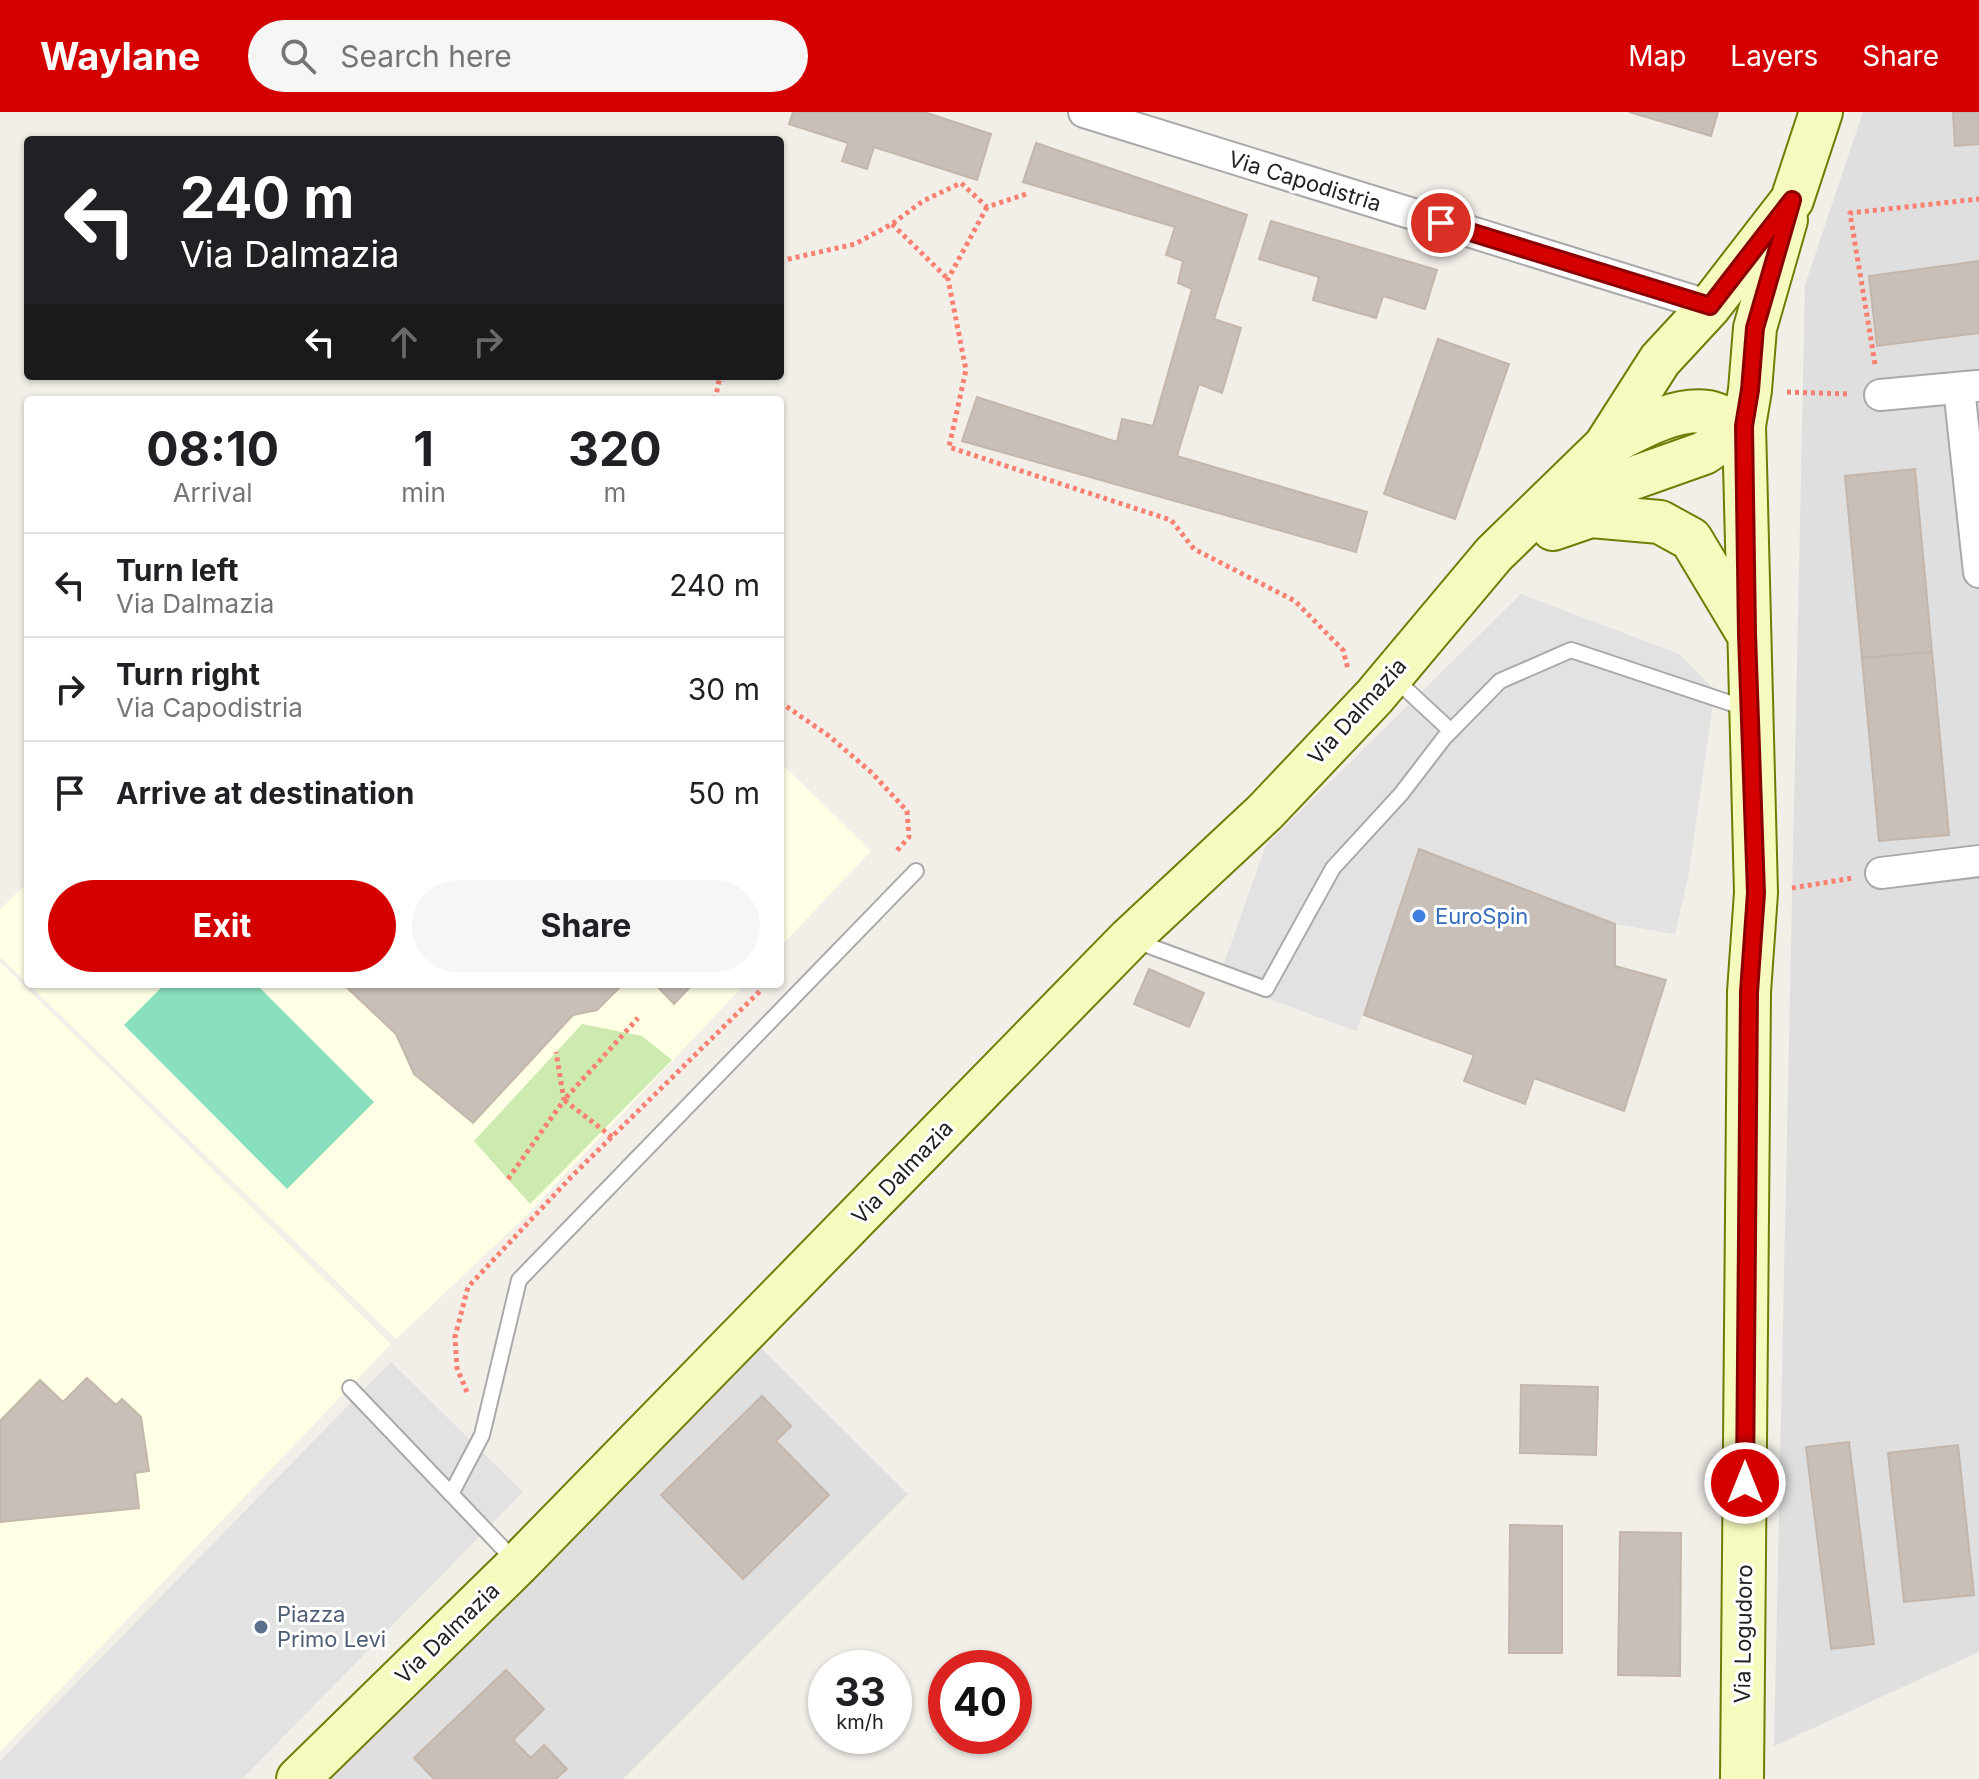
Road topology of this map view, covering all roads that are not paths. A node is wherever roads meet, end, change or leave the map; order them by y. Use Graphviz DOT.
graph roads {
  1 [pos="1084,112"];
  2 [pos="1821,112"];
  3 [pos="1144,121"];
  4 [pos="1792,200"];
  5 [pos="1710,306"];
  6 [pos="1969,387"];
  7 [pos="1880,395"];
  8 [pos="1747,408"];
  9 [pos="1605,446"];
  10 [pos="1548,530"];
  11 [pos="1494,554"];
  12 [pos="1979,572"];
  13 [pos="1747,634"];
  14 [pos="1382,686"];
  15 [pos="1751,711"];
  16 [pos="1451,731"];
  17 [pos="1979,861"];
  18 [pos="916,871"];
  19 [pos="1881,873"];
  20 [pos="1129,939"];
  21 [pos="350,1388"];
  22 [pos="451,1494"];
  23 [pos="518,1564"];
  24 [pos="298,1779"];
  25 [pos="1742,1779"];
  1 -- 3 [label="street, Via Capodistria"];
  2 -- 4 [label="street, Via Dalmazia"];
  3 -- 5 [label="street, Via Capodistria"];
  4 -- 5 [label="street, Via Dalmazia"];
  4 -- 8 [label="street, Via Logudoro"];
  5 -- 9 [label="street, Via Dalmazia"];
  6 -- 7 [label="street"];
  6 -- 12 [label="street"];
  8 -- 9 [label="street, Via Dalmazia"];
  8 -- 10 [label="street, Via Dalmazia"];
  8 -- 13 [label="street, Via Logudoro"];
  9 -- 11 [label="street, Via Dalmazia"];
  10 -- 11 [label="street, Via Dalmazia"];
  10 -- 13 [label="street, Via Dalmazia"];
  11 -- 14 [label="street, Via Dalmazia"];
  13 -- 15 [label="street, Via Logudoro"];
  14 -- 16 [label="lane"];
  14 -- 20 [label="street, Via Dalmazia"];
  15 -- 16 [label="lane"];
  15 -- 25 [label="street, Via Logudoro"];
  16 -- 20 [label="lane"];
  17 -- 19 [label="street"];
  18 -- 22 [label="lane"];
  20 -- 23 [label="street, Via Dalmazia"];
  21 -- 22 [label="lane"];
  22 -- 23 [label="lane"];
  23 -- 24 [label="street, Via Dalmazia"];
}
